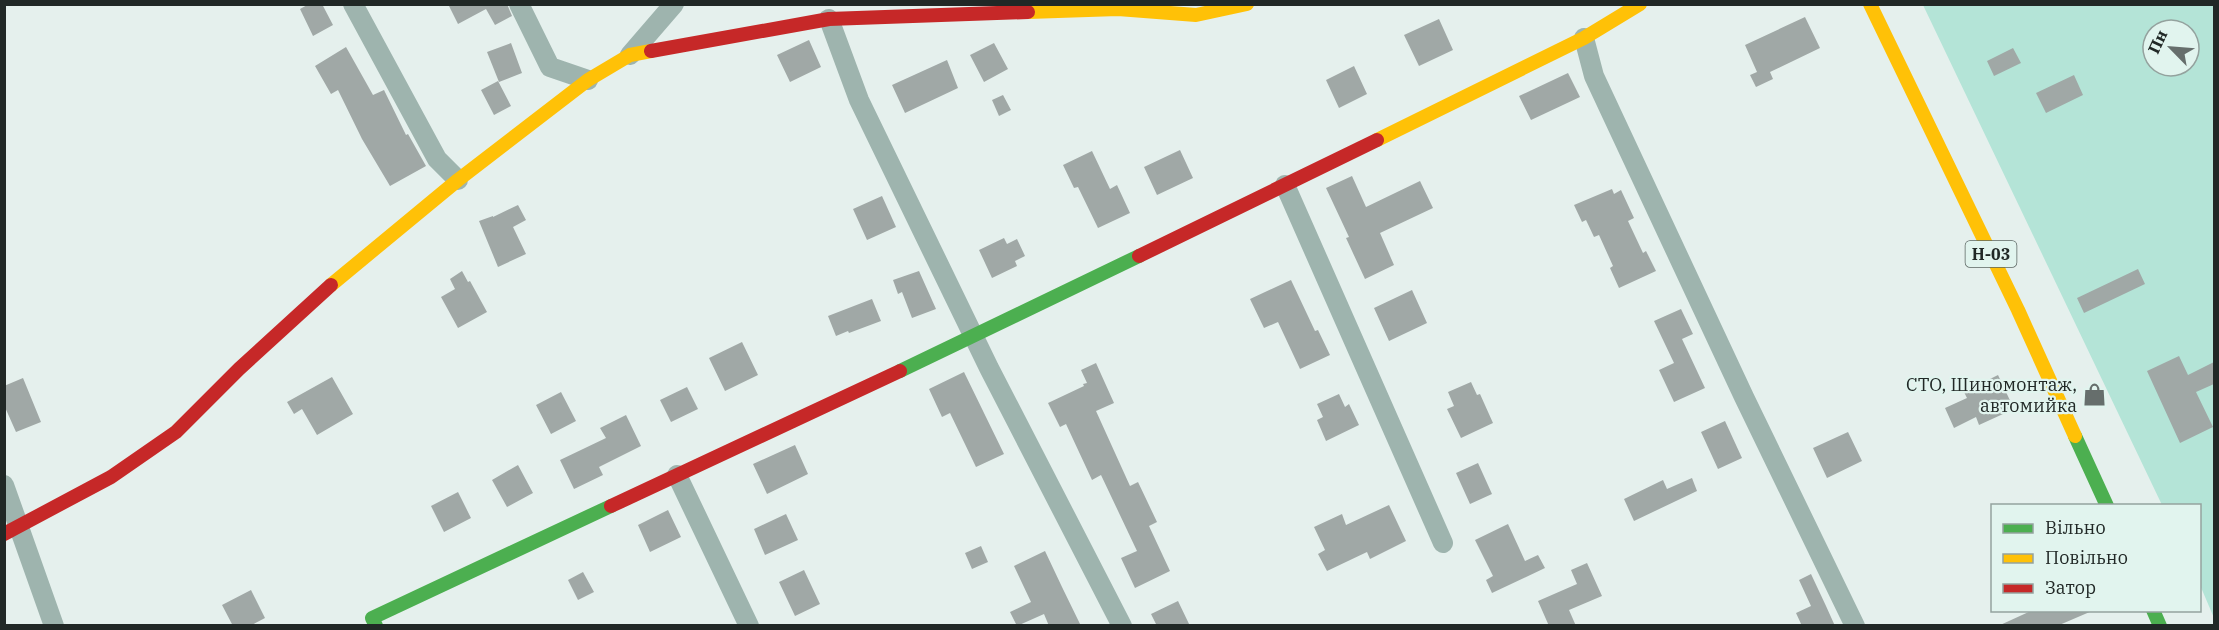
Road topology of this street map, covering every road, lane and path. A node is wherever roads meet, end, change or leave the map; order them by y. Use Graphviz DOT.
graph roads {
  1 [pos="353,4"];
  2 [pos="519,4"];
  3 [pos="674,4"];
  4 [pos="1247,4"];
  5 [pos="1640,4"];
  6 [pos="1870,4"];
  7 [pos="829,19"];
  8 [pos="1584,38"];
  9 [pos="630,55"];
  10 [pos="588,80"];
  11 [pos="458,180"];
  12 [pos="1285,185"];
  13 [pos="974,336"];
  14 [pos="677,475"];
  15 [pos="4,485"];
  16 [pos="2107,504"];
  17 [pos="12,530"];
  18 [pos="1443,543"];
  19 [pos="2154,612"];
  20 [pos="54,626"];
  21 [pos="376,626"];
  22 [pos="749,626"];
  23 [pos="1122,626"];
  24 [pos="1855,626"];
  25 [pos="2160,626"];
  1 -- 11 [label="street"];
  2 -- 10 [label="street"];
  3 -- 9 [label="street"];
  4 -- 7 [label="street"];
  5 -- 8 [label="street"];
  6 -- 16 [label="street, Н-03"];
  7 -- 9 [label="street"];
  7 -- 13 [label="street"];
  8 -- 12 [label="street"];
  8 -- 24 [label="street"];
  9 -- 10 [label="street"];
  10 -- 11 [label="street"];
  11 -- 17 [label="street"];
  12 -- 13 [label="street"];
  12 -- 18 [label="street"];
  13 -- 14 [label="street"];
  13 -- 23 [label="street"];
  14 -- 21 [label="street"];
  14 -- 22 [label="street"];
  15 -- 17 [label="street"];
  17 -- 20 [label="street"];
  19 -- 25 [label="street"];
}
